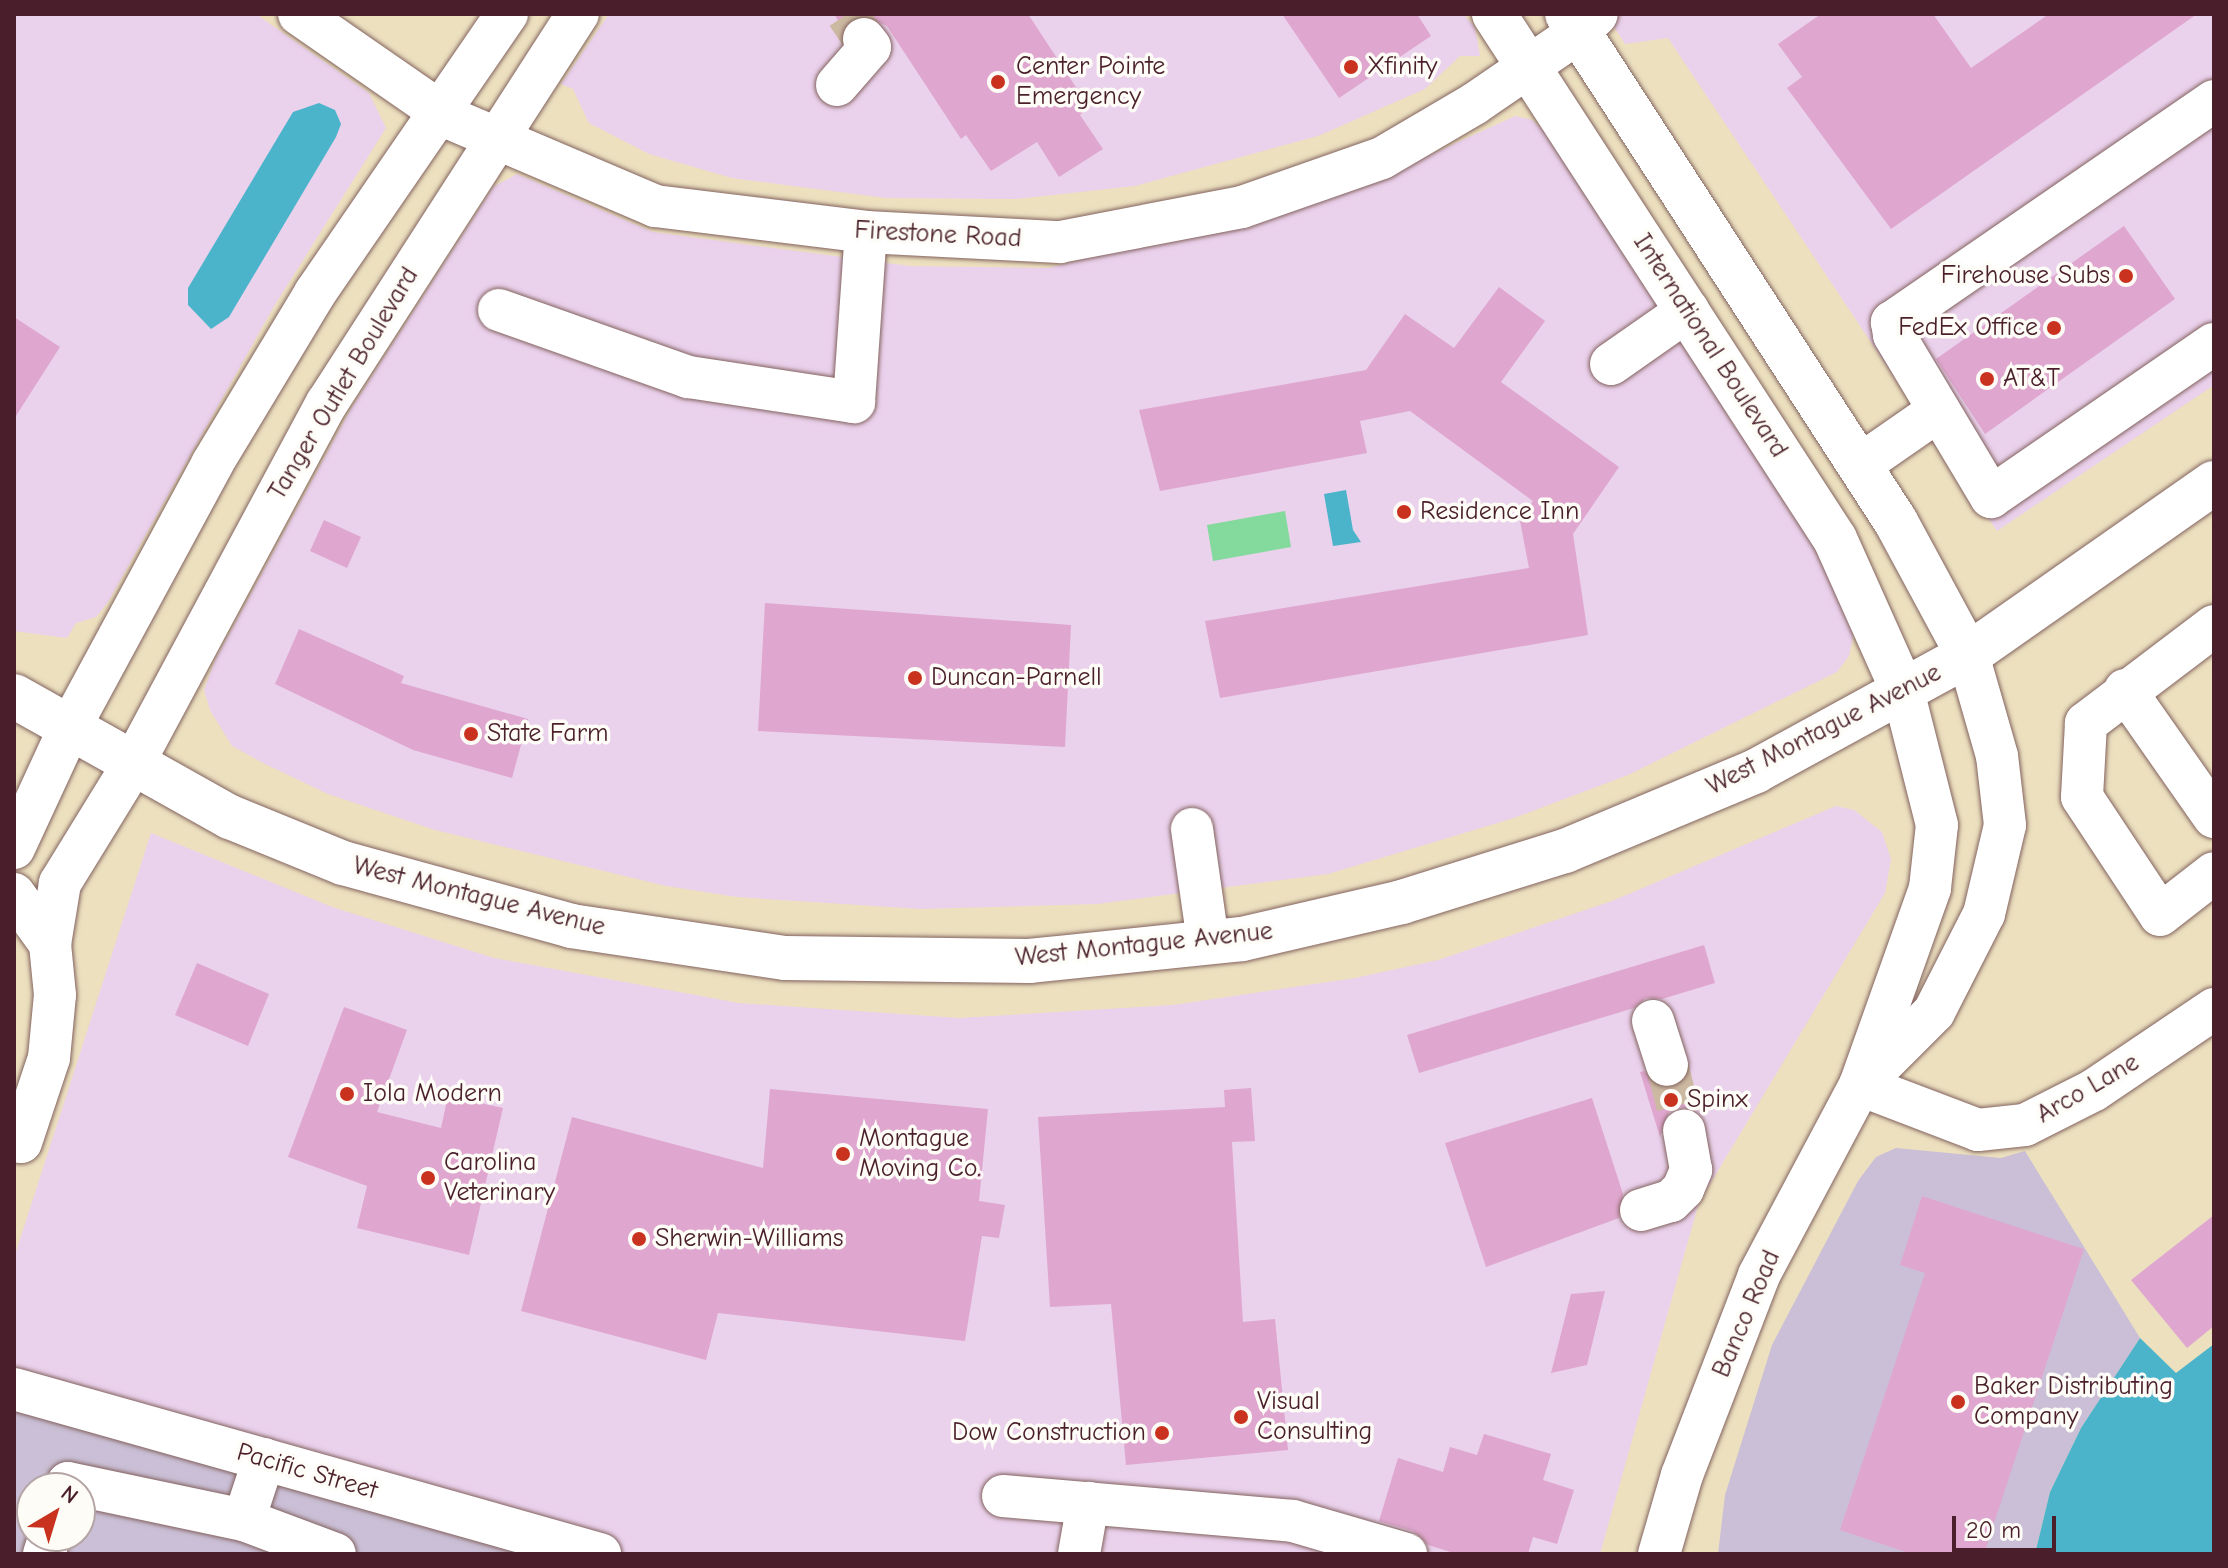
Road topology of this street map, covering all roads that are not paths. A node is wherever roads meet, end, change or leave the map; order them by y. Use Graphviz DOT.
graph roads {
  1 [pos="299,14"];
  2 [pos="507,14"];
  3 [pos="578,14"];
  4 [pos="1494,14"];
  5 [pos="1581,20"];
  6 [pos="864,39"];
  7 [pos="1529,67"];
  8 [pos="837,85"];
  9 [pos="2214,101"];
  10 [pos="438,111"];
  11 [pos="494,137"];
  12 [pos="866,232"];
  13 [pos="499,310"];
  14 [pos="1688,310"];
  15 [pos="2214,344"];
  16 [pos="1611,364"];
  17 [pos="1939,410"];
  18 [pos="1860,465"];
  19 [pos="2212,490"];
  20 [pos="2214,626"];
  21 [pos="1968,655"];
  22 [pos="2125,690"];
  23 [pos="1903,691"];
  24 [pos="14,696"];
  25 [pos="69,729"];
  26 [pos="132,766"];
  27 [pos="2214,817"];
  28 [pos="1192,829"];
  29 [pos="14,848"];
  30 [pos="2214,873"];
  31 [pos="14,894"];
  32 [pos="1208,942"];
  33 [pos="50,944"];
  34 [pos="2214,1009"];
  35 [pos="1653,1021"];
  36 [pos="1667,1065"];
  37 [pos="1860,1085"];
  38 [pos="1684,1131"];
  39 [pos="16,1150"];
  40 [pos="1641,1210"];
  41 [pos="14,1389"];
  42 [pos="264,1459"];
  43 [pos="96,1489"];
  44 [pos="1003,1496"];
  45 [pos="1088,1503"];
  46 [pos="244,1520"];
  47 [pos="335,1554"];
  48 [pos="600,1554"];
  49 [pos="1079,1554"];
  50 [pos="1406,1554"];
  51 [pos="1659,1554"];
  1 -- 10 [label="street, Firestone Road"];
  2 -- 10 [label="street"];
  3 -- 11 [label="street, Tanger Outlet Boulevard"];
  4 -- 7 [label="main road, International Boulevard"];
  5 -- 7 [label="street, Firestone Road"];
  5 -- 18 [label="main road"];
  6 -- 8 [label="street"];
  7 -- 12 [label="street, Firestone Road"];
  7 -- 14 [label="main road, International Boulevard"];
  9 -- 17 [label="street"];
  10 -- 11 [label="street, Firestone Road"];
  10 -- 25 [label="street"];
  11 -- 12 [label="street, Firestone Road"];
  11 -- 26 [label="street, Tanger Outlet Boulevard"];
  12 -- 13 [label="street"];
  14 -- 16 [label="street"];
  14 -- 23 [label="main road, International Boulevard"];
  15 -- 17 [label="street"];
  17 -- 18 [label="street"];
  18 -- 21 [label="main road"];
  19 -- 21 [label="main road, West Montague Avenue"];
  20 -- 22 [label="street"];
  21 -- 23 [label="main road, West Montague Avenue"];
  21 -- 37 [label="street, Banco Road"];
  22 -- 27 [label="street"];
  22 -- 30 [label="street"];
  23 -- 32 [label="main road, West Montague Avenue"];
  23 -- 37 [label="street, Banco Road"];
  24 -- 25 [label="main road, West Montague Avenue"];
  25 -- 26 [label="main road, West Montague Avenue"];
  25 -- 29 [label="street"];
  26 -- 32 [label="main road, West Montague Avenue"];
  26 -- 33 [label="street, Tanger Outlet Boulevard"];
  28 -- 32 [label="street"];
  31 -- 33 [label="street"];
  33 -- 39 [label="street, Tanger Outlet Boulevard"];
  34 -- 37 [label="street, Arco Lane"];
  35 -- 36 [label="street"];
  37 -- 51 [label="street, Banco Road"];
  38 -- 40 [label="street"];
  41 -- 42 [label="street, Pacific Street"];
  42 -- 46 [label="street"];
  42 -- 48 [label="street, Pacific Street"];
  43 -- 46 [label="street"];
  44 -- 45 [label="street"];
  45 -- 49 [label="street"];
  45 -- 50 [label="street"];
  46 -- 47 [label="street"];
}
